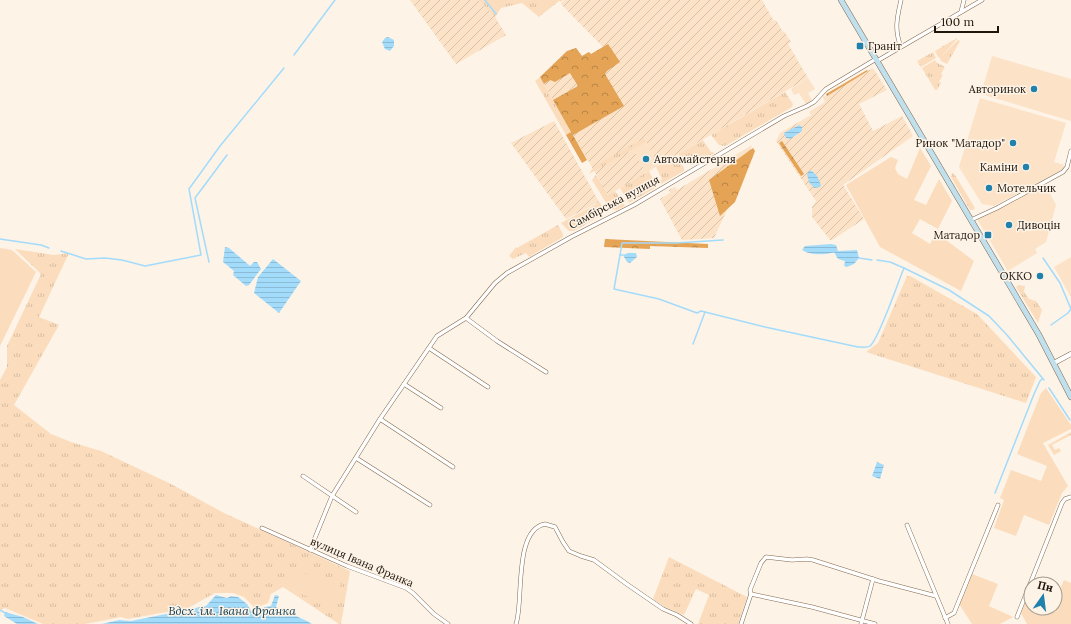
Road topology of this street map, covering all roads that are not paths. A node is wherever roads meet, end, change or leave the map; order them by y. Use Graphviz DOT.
graph roads {
  1 [pos="841,0"];
  2 [pos="901,0"];
  3 [pos="964,0"];
  4 [pos="982,0"];
  5 [pos="961,12"];
  6 [pos="901,47"];
  7 [pos="876,60"];
  8 [pos="1071,151"];
  9 [pos="971,220"];
  10 [pos="466,318"];
  11 [pos="429,348"];
  12 [pos="1071,354"];
  13 [pos="1054,363"];
  14 [pos="546,372"];
  15 [pos="404,384"];
  16 [pos="488,387"];
  17 [pos="1071,397"];
  18 [pos="441,408"];
  19 [pos="380,419"];
  20 [pos="356,458"];
  21 [pos="453,467"];
  22 [pos="303,476"];
  23 [pos="332,496"];
  24 [pos="1069,498"];
  25 [pos="998,504"];
  26 [pos="430,505"];
  27 [pos="356,512"];
  28 [pos="908,525"];
  29 [pos="262,528"];
  30 [pos="310,550"];
  31 [pos="873,579"];
  32 [pos="751,594"];
  33 [pos="936,596"];
  34 [pos="1016,617"];
  35 [pos="945,618"];
  36 [pos="861,622"];
  37 [pos="448,624"];
  38 [pos="516,624"];
  39 [pos="691,624"];
  40 [pos="741,624"];
  41 [pos="875,624"];
  42 [pos="948,624"];
  1 -- 7 [label="main road"];
  2 -- 6 [label="street"];
  3 -- 5 [label="street"];
  4 -- 5 [label="street, Самбірська вулиця"];
  5 -- 6 [label="street, Самбірська вулиця"];
  6 -- 7 [label="street, Самбірська вулиця"];
  7 -- 9 [label="main road"];
  7 -- 10 [label="street, Самбірська вулиця"];
  8 -- 9 [label="street"];
  9 -- 13 [label="main road"];
  10 -- 11 [label="street, Самбірська вулиця"];
  10 -- 14 [label="street"];
  11 -- 15 [label="street, Самбірська вулиця"];
  11 -- 16 [label="street"];
  12 -- 13 [label="street"];
  13 -- 17 [label="main road"];
  15 -- 18 [label="street"];
  15 -- 19 [label="street, Самбірська вулиця"];
  19 -- 20 [label="street, Самбірська вулиця"];
  19 -- 21 [label="street"];
  20 -- 23 [label="street, Самбірська вулиця"];
  20 -- 26 [label="street"];
  22 -- 23 [label="street"];
  23 -- 27 [label="street"];
  23 -- 30 [label="street, Самбірська вулиця"];
  24 -- 34 [label="street"];
  25 -- 35 [label="street"];
  28 -- 33 [label="street"];
  29 -- 30 [label="street, вулиця Івана Франка"];
  30 -- 37 [label="street, вулиця Івана Франка"];
  31 -- 32 [label="street"];
  31 -- 33 [label="street"];
  31 -- 36 [label="street"];
  32 -- 36 [label="street"];
  32 -- 40 [label="street"];
  33 -- 35 [label="street"];
  35 -- 42 [label="street"];
  36 -- 41 [label="street"];
  38 -- 39 [label="street"];
}
